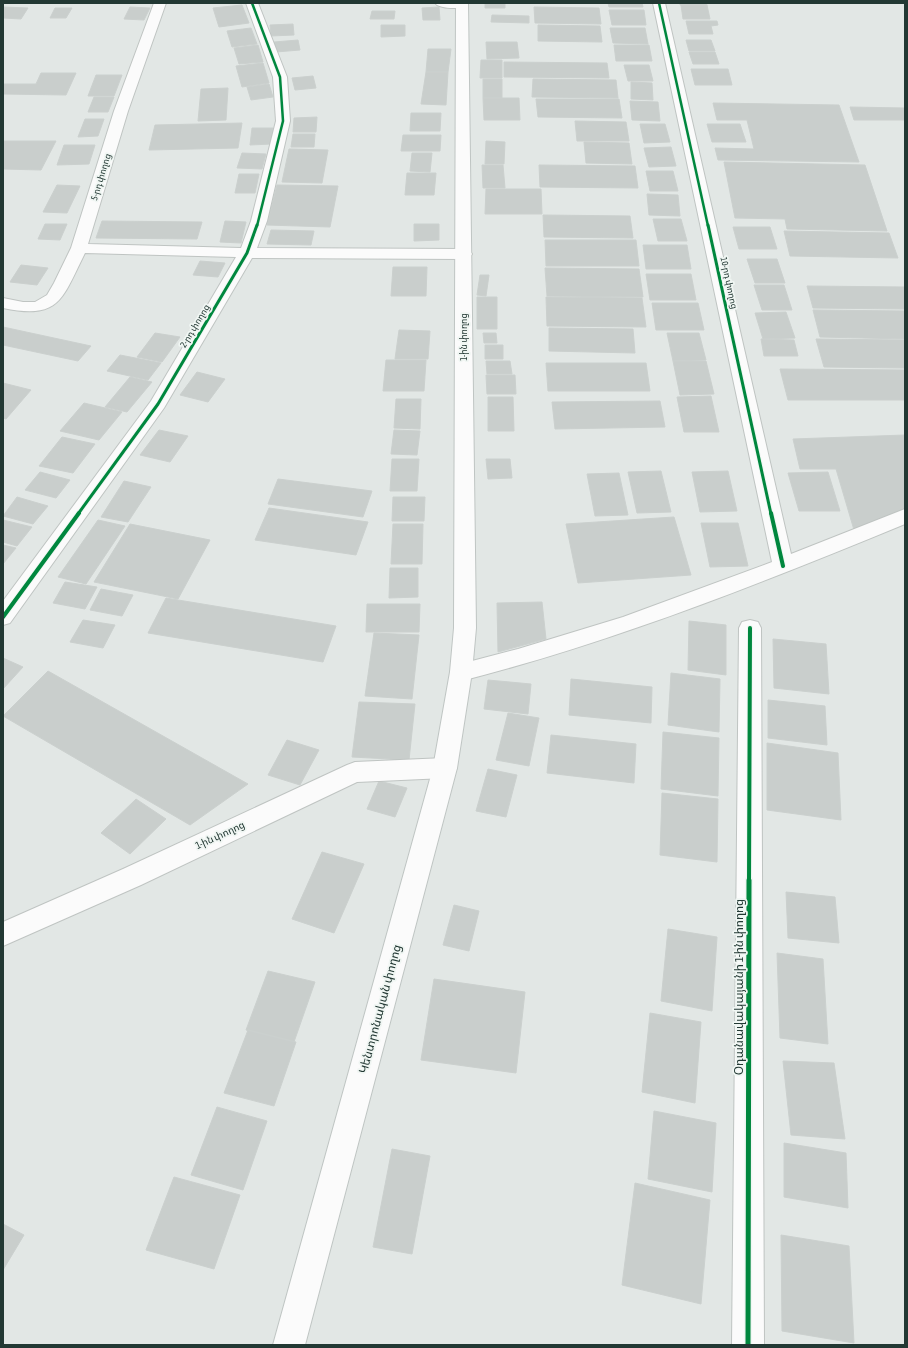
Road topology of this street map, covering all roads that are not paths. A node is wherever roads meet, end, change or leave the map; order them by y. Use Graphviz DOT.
graph roads {
  1 [pos="160,3"];
  2 [pos="252,3"];
  3 [pos="441,3"];
  4 [pos="462,3"];
  5 [pos="659,3"];
  6 [pos="78,248"];
  7 [pos="247,253"];
  8 [pos="464,254"];
  9 [pos="3,303"];
  10 [pos="905,516"];
  11 [pos="783,566"];
  12 [pos="3,617"];
  13 [pos="750,628"];
  14 [pos="461,672"];
  15 [pos="445,768"];
  16 [pos="3,934"];
  17 [pos="289,1345"];
  18 [pos="748,1345"];
  1 -- 6 [label="street, 5-րդ փողոց"];
  2 -- 7 [label="street, 2-րդ փողոց"];
  3 -- 4 [label="street"];
  4 -- 8 [label="street, 1-ին փողոց"];
  5 -- 11 [label="street, 10-րդ փողոց"];
  6 -- 7 [label="street"];
  6 -- 9 [label="street, 5-րդ փողոց"];
  7 -- 8 [label="street"];
  7 -- 12 [label="street, 2-րդ փողոց"];
  8 -- 14 [label="street, 1-ին փողոց"];
  10 -- 11 [label="street"];
  11 -- 14 [label="street"];
  13 -- 18 [label="street, Օդանավակայանի 1-ին փողոց"];
  14 -- 15 [label="street, Կենտրոնական փողոց"];
  15 -- 16 [label="street, 1-ին փողոց"];
  15 -- 17 [label="street, Կենտրոնական փողոց"];
}
